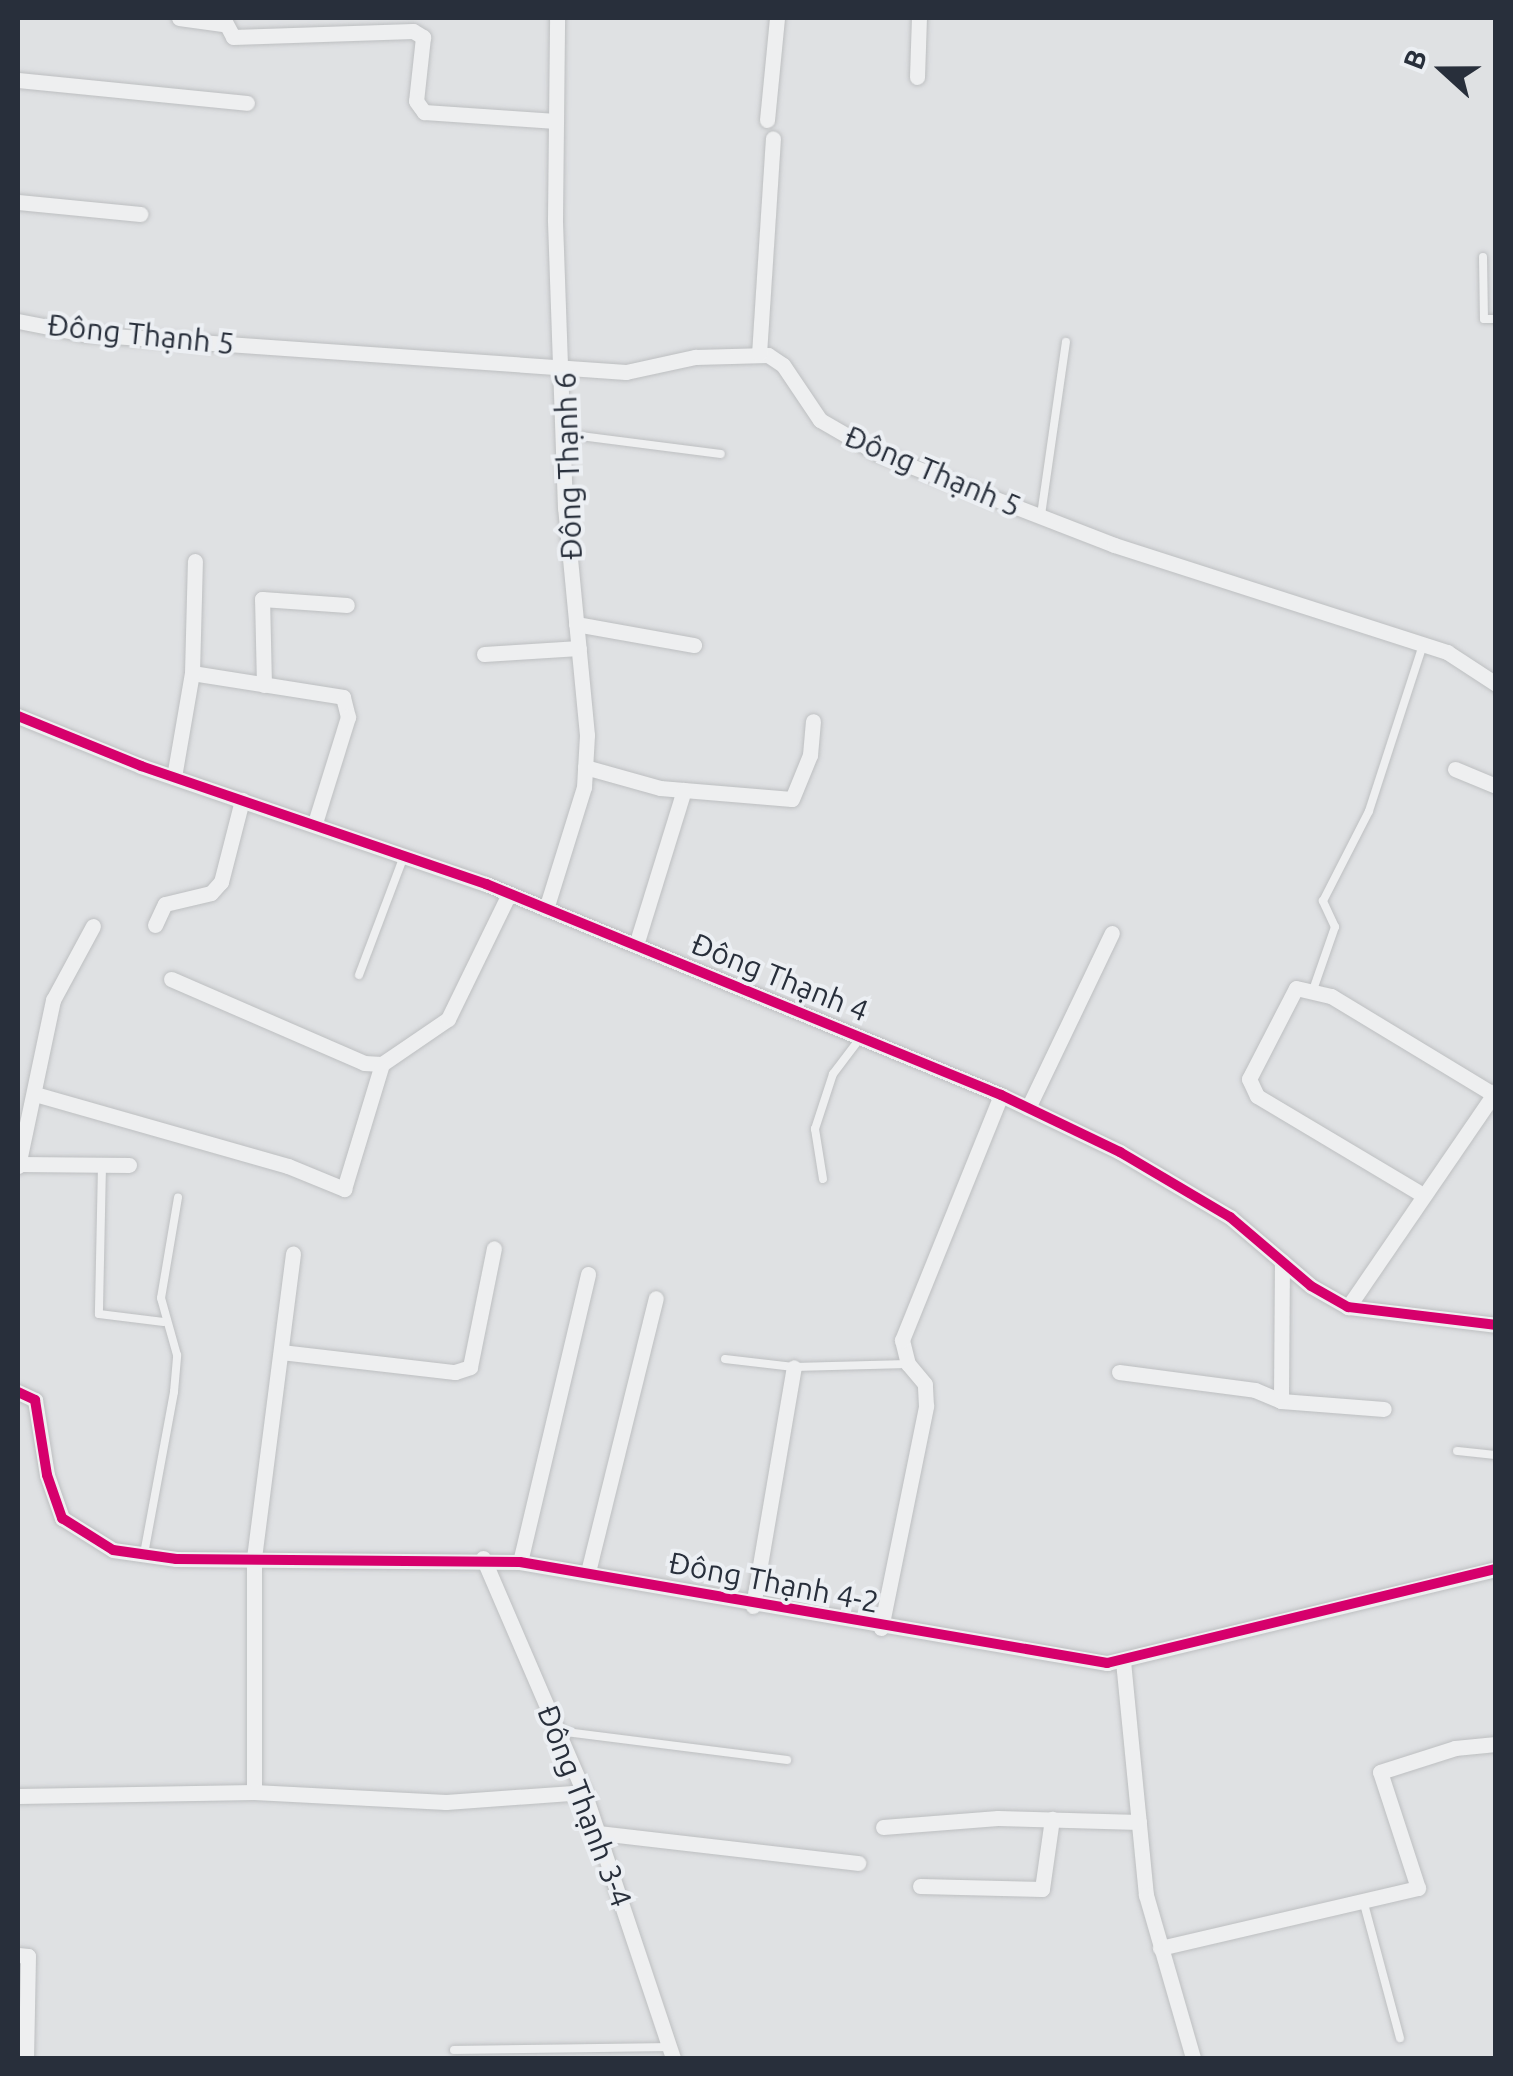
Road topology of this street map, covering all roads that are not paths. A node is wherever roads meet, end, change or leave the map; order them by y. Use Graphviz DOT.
graph roads {
  1 [pos="179,18"];
  2 [pos="557,18"];
  3 [pos="778,18"];
  4 [pos="919,18"];
  5 [pos="223,20"];
  6 [pos="916,77"];
  7 [pos="18,80"];
  8 [pos="247,103"];
  9 [pos="556,120"];
  10 [pos="767,120"];
  11 [pos="773,138"];
  12 [pos="18,202"];
  13 [pos="140,214"];
  14 [pos="1483,257"];
  15 [pos="1496,319"];
  16 [pos="18,321"];
  17 [pos="1066,342"];
  18 [pos="759,354"];
  19 [pos="565,364"];
  20 [pos="564,434"];
  21 [pos="722,454"];
  22 [pos="1041,515"];
  23 [pos="195,561"];
  24 [pos="347,606"];
  25 [pos="576,624"];
  26 [pos="694,645"];
  27 [pos="1423,645"];
  28 [pos="579,648"];
  29 [pos="484,654"];
  30 [pos="192,672"];
  31 [pos="1496,684"];
  32 [pos="264,685"];
  33 [pos="18,716"];
  34 [pos="813,721"];
  35 [pos="585,767"];
  36 [pos="1455,770"];
  37 [pos="174,777"];
  38 [pos="1496,786"];
  39 [pos="684,790"];
  40 [pos="242,800"];
  41 [pos="316,820"];
  42 [pos="404,856"];
  43 [pos="509,894"];
  44 [pos="546,908"];
  45 [pos="154,925"];
  46 [pos="93,926"];
  47 [pos="1112,933"];
  48 [pos="636,946"];
  49 [pos="358,976"];
  50 [pos="170,980"];
  51 [pos="1313,991"];
  52 [pos="861,1037"];
  53 [pos="382,1064"];
  54 [pos="1494,1092"];
  55 [pos="35,1094"];
  56 [pos="1001,1095"];
  57 [pos="1028,1108"];
  58 [pos="18,1165"];
  59 [pos="102,1165"];
  60 [pos="129,1165"];
  61 [pos="823,1180"];
  62 [pos="1423,1195"];
  63 [pos="178,1196"];
  64 [pos="494,1248"];
  65 [pos="293,1253"];
  66 [pos="1282,1261"];
  67 [pos="588,1274"];
  68 [pos="656,1298"];
  69 [pos="1348,1307"];
  70 [pos="164,1322"];
  71 [pos="1496,1325"];
  72 [pos="281,1352"];
  73 [pos="725,1359"];
  74 [pos="908,1364"];
  75 [pos="794,1368"];
  76 [pos="1119,1372"];
  77 [pos="18,1392"];
  78 [pos="1281,1401"];
  79 [pos="1384,1409"];
  80 [pos="1457,1452"];
  81 [pos="1496,1456"];
  82 [pos="144,1554"];
  83 [pos="254,1558"];
  84 [pos="482,1558"];
  85 [pos="520,1562"];
  86 [pos="1496,1569"];
  87 [pos="588,1572"];
  88 [pos="754,1606"];
  89 [pos="881,1628"];
  90 [pos="1123,1661"];
  91 [pos="558,1731"];
  92 [pos="1496,1744"];
  93 [pos="786,1760"];
  94 [pos="254,1792"];
  95 [pos="584,1792"];
  96 [pos="18,1796"];
  97 [pos="1052,1819"];
  98 [pos="1139,1822"];
  99 [pos="884,1826"];
  100 [pos="598,1833"];
  101 [pos="858,1863"];
  102 [pos="920,1886"];
  103 [pos="1363,1900"];
  104 [pos="1160,1948"];
  105 [pos="18,1956"];
  106 [pos="1400,2038"];
  107 [pos="454,2050"];
  108 [pos="671,2053"];
  109 [pos="26,2058"];
  110 [pos="1193,2058"];
  1 -- 5 [label="street"];
  2 -- 9 [label="street, Đông Thạnh 6"];
  3 -- 10 [label="street"];
  4 -- 6 [label="street"];
  5 -- 9 [label="street"];
  7 -- 8 [label="street"];
  9 -- 19 [label="street, Đông Thạnh 6"];
  11 -- 18 [label="street"];
  12 -- 13 [label="street"];
  14 -- 15 [label="lane"];
  16 -- 19 [label="street, Đông Thạnh 5"];
  17 -- 22 [label="lane"];
  18 -- 19 [label="street, Đông Thạnh 5"];
  18 -- 22 [label="street, Đông Thạnh 5"];
  19 -- 20 [label="street, Đông Thạnh 6"];
  20 -- 21 [label="lane"];
  20 -- 25 [label="street, Đông Thạnh 6"];
  22 -- 27 [label="street, Đông Thạnh 5"];
  23 -- 30 [label="street"];
  24 -- 32 [label="street"];
  25 -- 26 [label="street"];
  25 -- 28 [label="street, Đông Thạnh 6"];
  27 -- 31 [label="street, Đông Thạnh 5"];
  27 -- 51 [label="lane"];
  28 -- 29 [label="street"];
  28 -- 35 [label="street, Đông Thạnh 6"];
  30 -- 32 [label="street"];
  30 -- 37 [label="street"];
  32 -- 41 [label="street"];
  33 -- 37 [label="street, Đông Thạnh 4"];
  34 -- 39 [label="street"];
  35 -- 39 [label="street"];
  35 -- 44 [label="street, Đông Thạnh 6"];
  36 -- 38 [label="street"];
  37 -- 40 [label="street, Đông Thạnh 4"];
  39 -- 48 [label="street"];
  40 -- 41 [label="street, Đông Thạnh 4"];
  40 -- 45 [label="street"];
  41 -- 42 [label="street, Đông Thạnh 4"];
  42 -- 43 [label="street, Đông Thạnh 4"];
  42 -- 49 [label="lane"];
  43 -- 44 [label="street, Đông Thạnh 4"];
  43 -- 53 [label="street"];
  44 -- 48 [label="street, Đông Thạnh 4"];
  46 -- 55 [label="street"];
  47 -- 57 [label="street"];
  48 -- 52 [label="street, Đông Thạnh 4"];
  50 -- 53 [label="street"];
  51 -- 54 [label="street"];
  51 -- 62 [label="street"];
  52 -- 56 [label="street, Đông Thạnh 4"];
  52 -- 61 [label="lane"];
  53 -- 55 [label="street"];
  54 -- 62 [label="street"];
  55 -- 58 [label="street"];
  56 -- 57 [label="street, Đông Thạnh 4"];
  56 -- 74 [label="street"];
  57 -- 66 [label="street, Đông Thạnh 4"];
  58 -- 59 [label="street"];
  59 -- 60 [label="street"];
  59 -- 70 [label="lane"];
  62 -- 69 [label="street"];
  63 -- 70 [label="lane"];
  64 -- 72 [label="street"];
  65 -- 72 [label="street"];
  66 -- 69 [label="street, Đông Thạnh 4"];
  66 -- 78 [label="street"];
  67 -- 85 [label="street"];
  68 -- 87 [label="street"];
  69 -- 71 [label="street, Đông Thạnh 4"];
  70 -- 82 [label="lane"];
  72 -- 83 [label="street"];
  73 -- 75 [label="lane"];
  74 -- 75 [label="lane"];
  74 -- 89 [label="street"];
  75 -- 88 [label="street"];
  76 -- 78 [label="street"];
  77 -- 82 [label="street, Đông Thạnh 4-2"];
  78 -- 79 [label="street"];
  80 -- 81 [label="lane"];
  82 -- 83 [label="street, Đông Thạnh 4-2"];
  83 -- 84 [label="street, Đông Thạnh 4-2"];
  83 -- 94 [label="street"];
  84 -- 85 [label="street, Đông Thạnh 4-2"];
  84 -- 91 [label="street, Đông Thạnh 3-4"];
  85 -- 87 [label="street, Đông Thạnh 4-2"];
  86 -- 90 [label="street, Đông Thạnh 4-2"];
  87 -- 88 [label="street, Đông Thạnh 4-2"];
  88 -- 89 [label="street, Đông Thạnh 4-2"];
  89 -- 90 [label="street, Đông Thạnh 4-2"];
  90 -- 98 [label="street"];
  91 -- 93 [label="lane"];
  91 -- 95 [label="street, Đông Thạnh 3-4"];
  92 -- 103 [label="street"];
  94 -- 95 [label="street"];
  94 -- 96 [label="street"];
  95 -- 100 [label="street, Đông Thạnh 3-4"];
  97 -- 98 [label="street"];
  97 -- 99 [label="street"];
  97 -- 102 [label="street"];
  98 -- 104 [label="street"];
  100 -- 101 [label="street"];
  100 -- 108 [label="street, Đông Thạnh 3-4"];
  103 -- 104 [label="street"];
  103 -- 106 [label="lane"];
  104 -- 110 [label="street"];
  105 -- 109 [label="street"];
  107 -- 108 [label="lane"];
}
